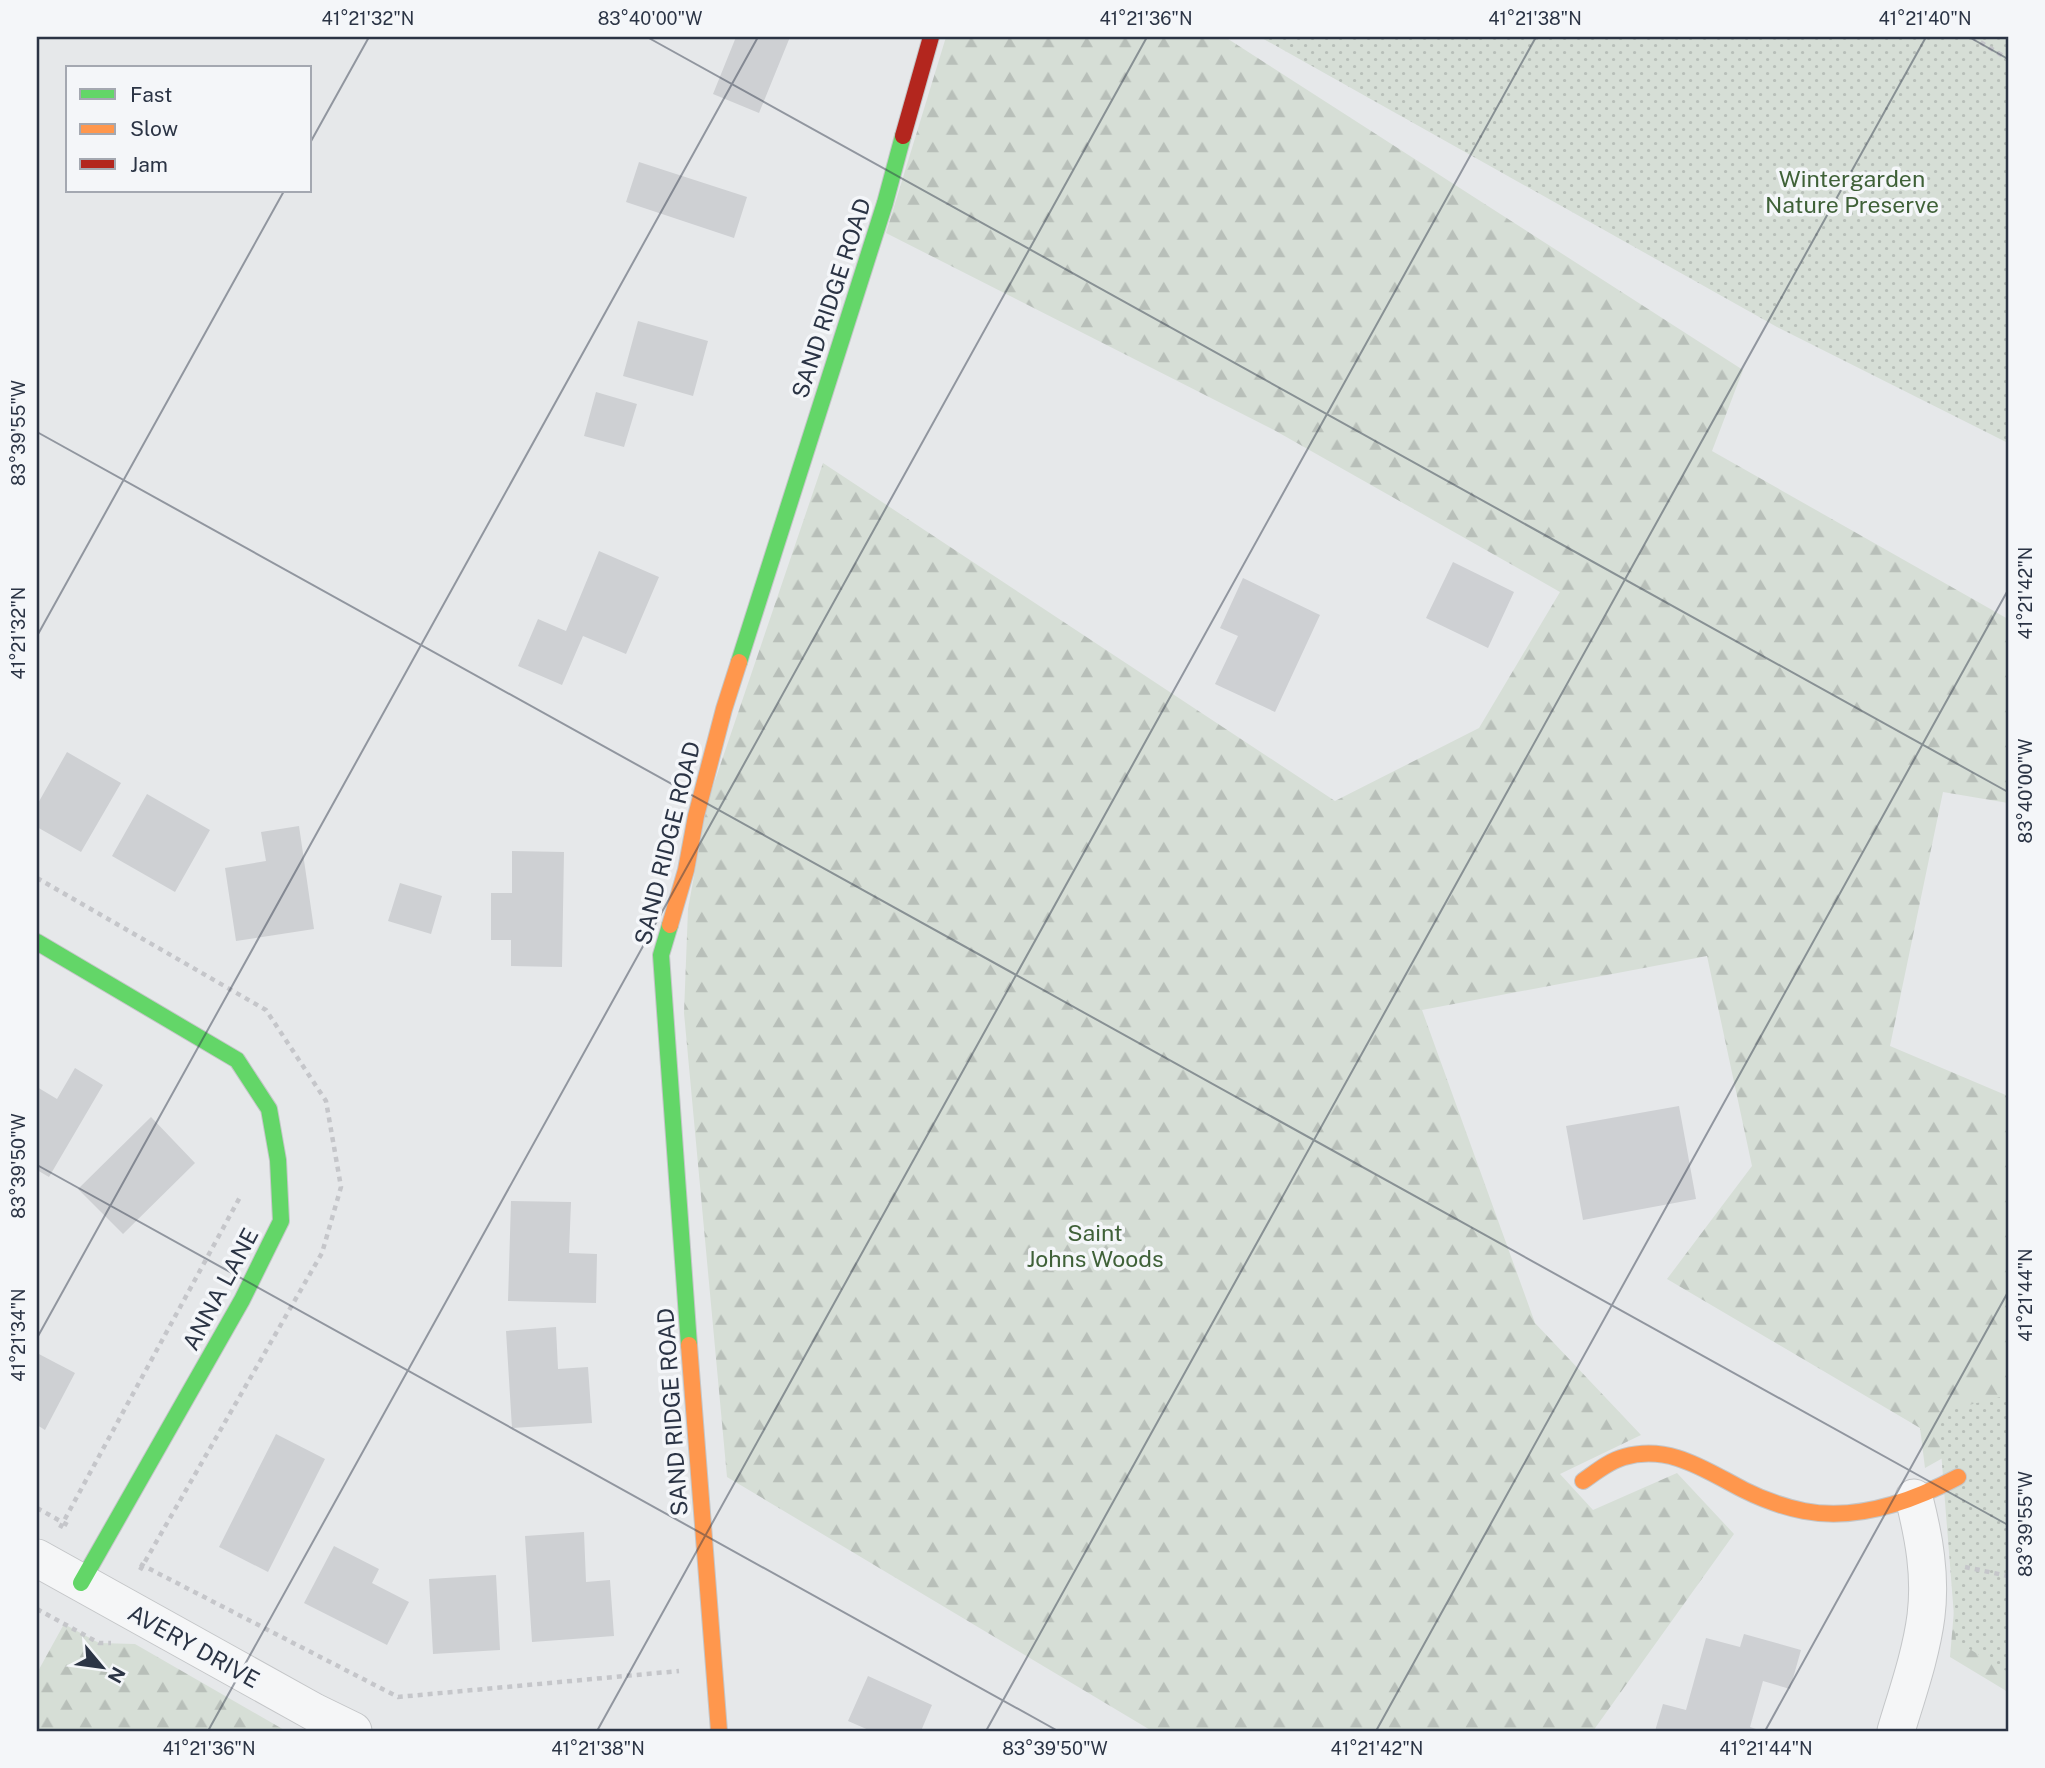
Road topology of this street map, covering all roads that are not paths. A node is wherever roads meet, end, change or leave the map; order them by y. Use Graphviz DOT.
graph roads {
  1 [pos="931,37"];
  2 [pos="37,942"];
  3 [pos="1958,1477"];
  4 [pos="1583,1481"];
  5 [pos="1914,1498"];
  6 [pos="40,1560"];
  7 [pos="81,1583"];
  8 [pos="353,1731"];
  9 [pos="719,1731"];
  10 [pos="1896,1731"];
  1 -- 9 [label="street, SAND RIDGE ROAD"];
  2 -- 7 [label="street, ANNA LANE"];
  3 -- 5 [label="street"];
  4 -- 5 [label="street"];
  5 -- 10 [label="street"];
  6 -- 7 [label="street, AVERY DRIVE"];
  7 -- 8 [label="street, AVERY DRIVE"];
}
